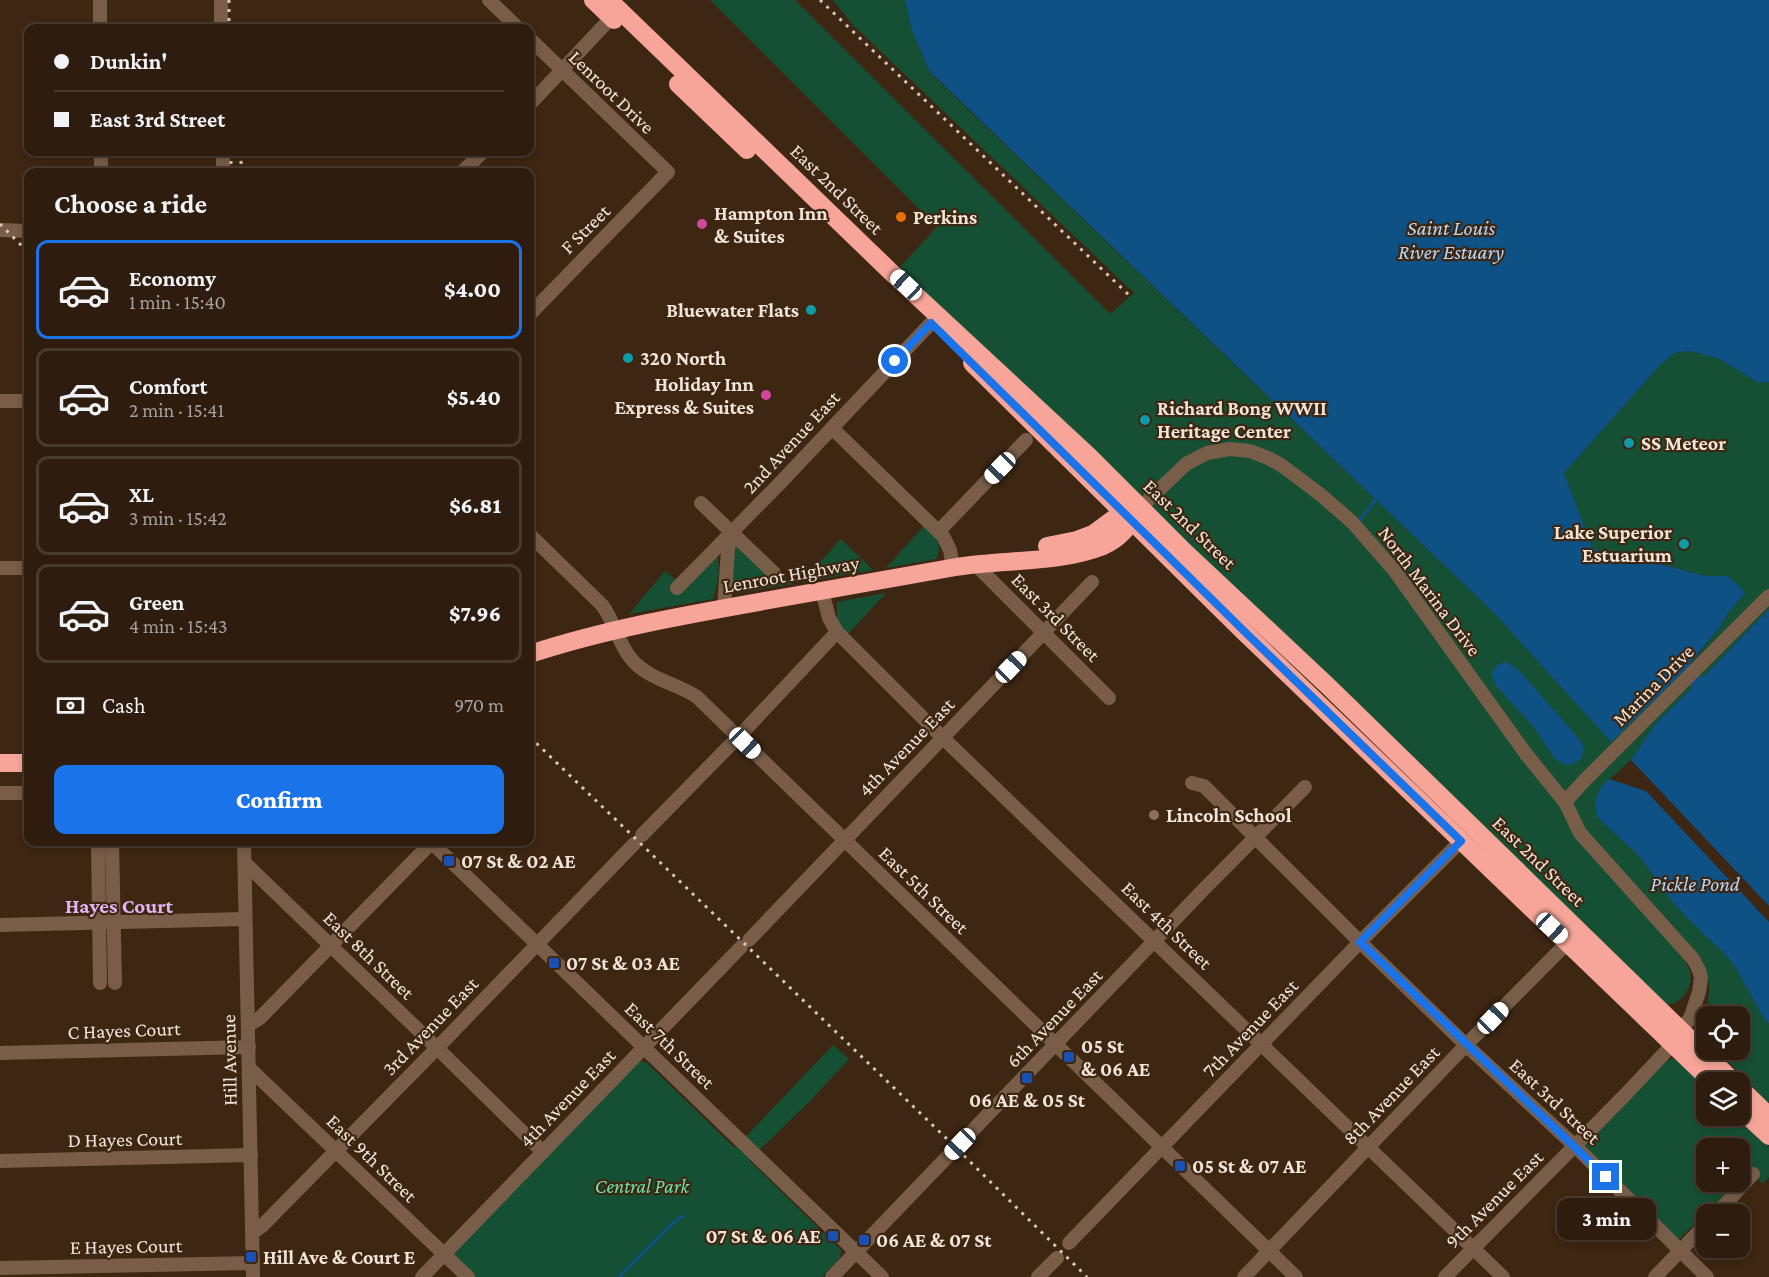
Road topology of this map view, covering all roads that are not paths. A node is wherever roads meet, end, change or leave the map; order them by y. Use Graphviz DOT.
graph roads {
  1 [pos="100,0"];
  2 [pos="221,0"];
  3 [pos="489,0"];
  4 [pos="593,0"];
  5 [pos="617,7"];
  6 [pos="100,24"];
  7 [pos="221,24"];
  8 [pos="514,24"];
  9 [pos="534,43"];
  10 [pos="561,70"];
  11 [pos="534,100"];
  12 [pos="479,156"];
  13 [pos="466,168"];
  14 [pos="668,172"];
  15 [pos="0,230"];
  16 [pos="24,231"];
  17 [pos="534,310"];
  18 [pos="934,320"];
  19 [pos="0,401"];
  20 [pos="24,401"];
  21 [pos="831,428"];
  22 [pos="1026,440"];
  23 [pos="701,503"];
  24 [pos="1132,514"];
  25 [pos="939,531"];
  26 [pos="732,532"];
  27 [pos="534,539"];
  28 [pos="975,564"];
  29 [pos="0,568"];
  30 [pos="24,568"];
  31 [pos="953,568"];
  32 [pos="775,574"];
  33 [pos="1092,582"];
  34 [pos="677,588"];
  35 [pos="822,591"];
  36 [pos="1769,596"];
  37 [pos="724,608"];
  38 [pos="616,629"];
  39 [pos="837,632"];
  40 [pos="1044,633"];
  41 [pos="534,643"];
  42 [pos="534,653"];
  43 [pos="1109,698"];
  44 [pos="738,737"];
  45 [pos="942,737"];
  46 [pos="0,763"];
  47 [pos="24,763"];
  48 [pos="1192,783"];
  49 [pos="1305,787"];
  50 [pos="0,793"];
  51 [pos="24,793"];
  52 [pos="1566,802"];
  53 [pos="1256,838"];
  54 [pos="845,840"];
  55 [pos="1461,841"];
  56 [pos="98,846"];
  57 [pos="112,846"];
  58 [pos="244,846"];
  59 [pos="428,846"];
  60 [pos="436,846"];
  61 [pos="244,863"];
  62 [pos="245,919"];
  63 [pos="106,922"];
  64 [pos="0,925"];
  65 [pos="1155,941"];
  66 [pos="1360,942"];
  67 [pos="1568,942"];
  68 [pos="537,944"];
  69 [pos="331,946"];
  70 [pos="100,983"];
  71 [pos="115,983"];
  72 [pos="249,1025"];
  73 [pos="1677,1038"];
  74 [pos="1262,1044"];
  75 [pos="1056,1045"];
  76 [pos="1466,1045"];
  77 [pos="249,1047"];
  78 [pos="644,1047"];
  79 [pos="437,1048"];
  80 [pos="0,1053"];
  81 [pos="249,1068"];
  82 [pos="1704,1072"];
  83 [pos="1721,1072"];
  84 [pos="1750,1098"];
  85 [pos="1769,1116"];
  86 [pos="1750,1118"];
  87 [pos="1769,1136"];
  88 [pos="1575,1146"];
  89 [pos="1162,1148"];
  90 [pos="1368,1148"];
  91 [pos="336,1150"];
  92 [pos="543,1152"];
  93 [pos="250,1155"];
  94 [pos="0,1161"];
  95 [pos="1753,1174"];
  96 [pos="1725,1204"];
  97 [pos="252,1233"];
  98 [pos="1696,1235"];
  99 [pos="1069,1243"];
  100 [pos="1473,1248"];
  101 [pos="856,1252"];
  102 [pos="1269,1252"];
  103 [pos="1680,1252"];
  104 [pos="444,1254"];
  105 [pos="1057,1258"];
  106 [pos="0,1268"];
  107 [pos="253,1270"];
  108 [pos="422,1277"];
  109 [pos="468,1277"];
  110 [pos="832,1277"];
  111 [pos="882,1277"];
  112 [pos="1038,1277"];
  113 [pos="1244,1277"];
  114 [pos="1296,1277"];
  115 [pos="1445,1277"];
  116 [pos="1503,1277"];
  117 [pos="1655,1277"];
  118 [pos="1707,1277"];
  1 -- 6 [label="street"];
  2 -- 7 [label="street"];
  3 -- 8 [label="street"];
  4 -- 5 [label="highway, East 2nd Street"];
  5 -- 10 [label="street"];
  5 -- 18 [label="highway, East 2nd Street"];
  9 -- 10 [label="street, Lenroot Drive"];
  10 -- 11 [label="street"];
  10 -- 14 [label="street, Lenroot Drive"];
  12 -- 13 [label="street"];
  14 -- 17 [label="street, F Street"];
  15 -- 16 [label="street"];
  18 -- 21 [label="street, 2nd Avenue East"];
  18 -- 24 [label="highway, East 2nd Street"];
  19 -- 20 [label="street"];
  21 -- 25 [label="street"];
  21 -- 26 [label="street, 2nd Avenue East"];
  22 -- 25 [label="street"];
  23 -- 26 [label="street"];
  24 -- 28 [label="highway, Lenroot Highway"];
  24 -- 52 [label="street, North Marina Drive"];
  24 -- 55 [label="highway, East 2nd Street"];
  24 -- 73 [label="highway, East 2nd Street"];
  25 -- 31 [label="street"];
  26 -- 32 [label="street"];
  26 -- 34 [label="street, 2nd Avenue East"];
  26 -- 37 [label="street"];
  27 -- 38 [label="street, East 5th Street"];
  28 -- 31 [label="highway, Lenroot Highway"];
  28 -- 40 [label="street, East 3rd Street"];
  29 -- 30 [label="street"];
  31 -- 35 [label="highway, Lenroot Highway"];
  33 -- 40 [label="street, 4th Avenue East"];
  35 -- 37 [label="highway, Lenroot Highway"];
  35 -- 39 [label="street, East 4th Street"];
  36 -- 52 [label="street, Marina Drive"];
  37 -- 38 [label="highway, Lenroot Highway"];
  38 -- 41 [label="highway, Lenroot Highway"];
  38 -- 42 [label="highway, Lenroot Highway"];
  38 -- 44 [label="street, East 5th Street"];
  39 -- 44 [label="street, 3rd Avenue East"];
  39 -- 45 [label="street, East 4th Street"];
  40 -- 43 [label="street, East 3rd Street"];
  40 -- 45 [label="street, 4th Avenue East"];
  44 -- 54 [label="street, East 5th Street"];
  44 -- 68 [label="street, 3rd Avenue East"];
  45 -- 54 [label="street, 4th Avenue East"];
  45 -- 65 [label="street, East 4th Street"];
  46 -- 47 [label="highway"];
  48 -- 53 [label="street, East 3rd Street"];
  49 -- 53 [label="street, 6th Avenue East"];
  50 -- 51 [label="street"];
  52 -- 73 [label="street, North Marina Drive"];
  53 -- 65 [label="street, 6th Avenue East"];
  53 -- 66 [label="street, East 3rd Street"];
  54 -- 75 [label="street, East 5th Street"];
  54 -- 78 [label="street, 4th Avenue East"];
  55 -- 66 [label="street, 7th Avenue East"];
  55 -- 67 [label="highway, East 2nd Street"];
  56 -- 63 [label="street"];
  57 -- 63 [label="street"];
  58 -- 61 [label="street, Hill Avenue"];
  59 -- 69 [label="street"];
  60 -- 68 [label="street, East 7th Street"];
  61 -- 62 [label="street, Hill Avenue"];
  61 -- 69 [label="street, East 8th Street"];
  62 -- 63 [label="street"];
  62 -- 72 [label="street, Hill Avenue"];
  63 -- 64 [label="street"];
  63 -- 70 [label="street"];
  63 -- 71 [label="street"];
  65 -- 74 [label="street, East 4th Street"];
  65 -- 75 [label="street, 6th Avenue East"];
  66 -- 74 [label="street, 7th Avenue East"];
  66 -- 76 [label="street, East 3rd Street"];
  67 -- 73 [label="highway, East 2nd Street"];
  67 -- 76 [label="street, 8th Avenue East"];
  68 -- 78 [label="street, East 7th Street"];
  68 -- 79 [label="street, 3rd Avenue East"];
  69 -- 72 [label="street"];
  69 -- 79 [label="street, East 8th Street"];
  72 -- 77 [label="street, Hill Avenue"];
  73 -- 82 [label="highway, East 2nd Street"];
  73 -- 83 [label="highway, East 2nd Street"];
  73 -- 88 [label="street, 9th Avenue East"];
  74 -- 89 [label="street, 7th Avenue East"];
  74 -- 90 [label="street, East 4th Street"];
  75 -- 89 [label="street, East 5th Street"];
  75 -- 101 [label="street, 6th Avenue East"];
  76 -- 88 [label="street, East 3rd Street"];
  76 -- 90 [label="street, 8th Avenue East"];
  77 -- 80 [label="street, C Hayes Court"];
  77 -- 81 [label="street, Hill Avenue"];
  78 -- 92 [label="street, 4th Avenue East"];
  78 -- 101 [label="street, East 7th Street"];
  79 -- 91 [label="street, 3rd Avenue East"];
  79 -- 92 [label="street, East 8th Street"];
  81 -- 91 [label="street, East 9th Street"];
  81 -- 93 [label="street, Hill Avenue"];
  84 -- 85 [label="highway"];
  86 -- 87 [label="highway"];
  88 -- 100 [label="street, 9th Avenue East"];
  88 -- 103 [label="street, East 3rd Street"];
  89 -- 99 [label="street, 7th Avenue East"];
  89 -- 102 [label="street, East 5th Street"];
  90 -- 100 [label="street, East 4th Street"];
  90 -- 102 [label="street, 8th Avenue East"];
  91 -- 97 [label="street, 3rd Avenue East"];
  91 -- 104 [label="street, East 9th Street"];
  92 -- 104 [label="street, 4th Avenue East"];
  93 -- 94 [label="street, D Hayes Court"];
  93 -- 97 [label="street, Hill Avenue"];
  95 -- 96 [label="street"];
  97 -- 107 [label="street, Hill Avenue"];
  98 -- 103 [label="street"];
  100 -- 115 [label="street, 9th Avenue East"];
  100 -- 116 [label="street, East 4th Street"];
  101 -- 110 [label="street, 6th Avenue East"];
  101 -- 111 [label="street, East 7th Street"];
  102 -- 113 [label="street, 8th Avenue East"];
  102 -- 114 [label="street, East 5th Street"];
  103 -- 117 [label="street"];
  103 -- 118 [label="street, East 3rd Street"];
  104 -- 108 [label="street, 4th Avenue East"];
  104 -- 109 [label="street, East 9th Street"];
  105 -- 112 [label="street"];
  106 -- 107 [label="street, E Hayes Court"];
}
